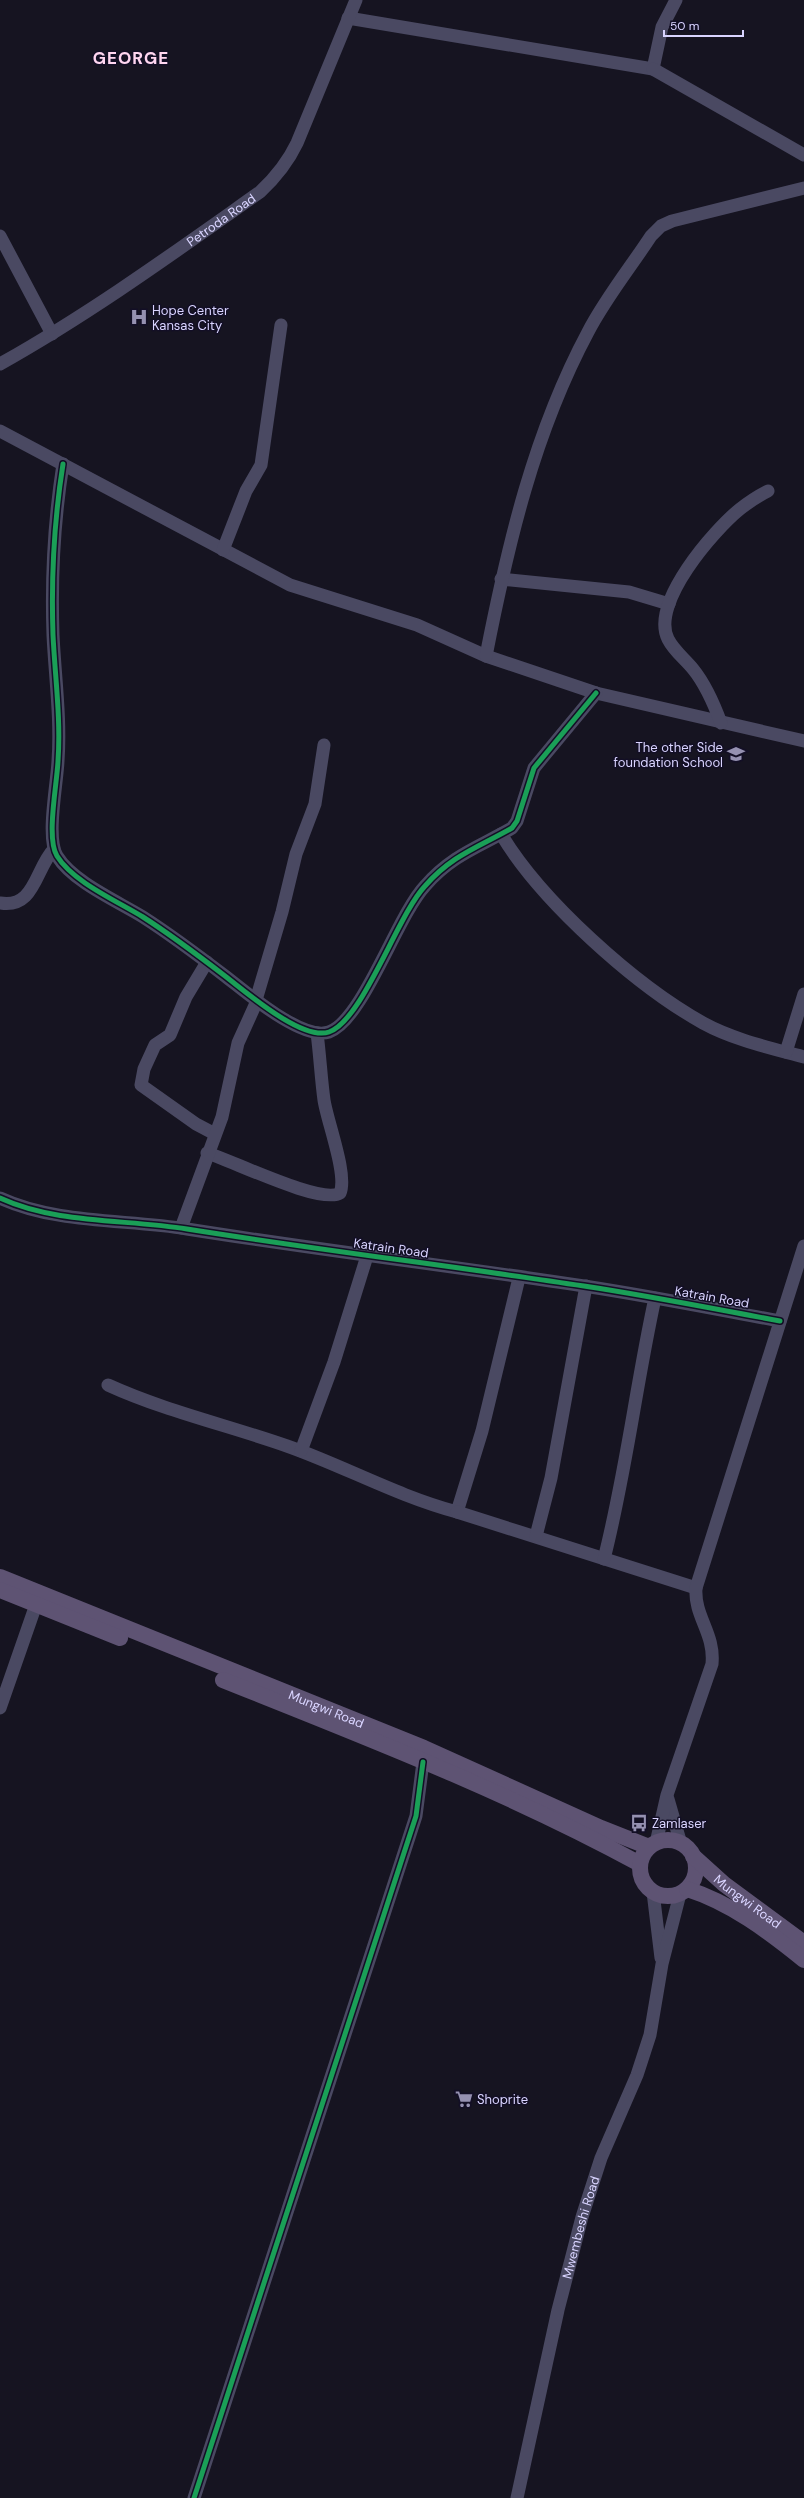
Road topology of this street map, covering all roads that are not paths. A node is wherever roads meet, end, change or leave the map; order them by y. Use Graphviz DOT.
graph roads {
  1 [pos="356,0"];
  2 [pos="676,0"];
  3 [pos="348,18"];
  4 [pos="653,69"];
  5 [pos="804,154"];
  6 [pos="804,188"];
  7 [pos="0,236"];
  8 [pos="281,325"];
  9 [pos="52,334"];
  10 [pos="0,364"];
  11 [pos="0,431"];
  12 [pos="63,464"];
  13 [pos="768,490"];
  14 [pos="223,550"];
  15 [pos="501,579"];
  16 [pos="669,604"];
  17 [pos="486,656"];
  18 [pos="596,693"];
  19 [pos="720,723"];
  20 [pos="804,741"];
  21 [pos="324,745"];
  22 [pos="501,834"];
  23 [pos="54,849"];
  24 [pos="2,906"];
  25 [pos="207,962"];
  26 [pos="804,994"];
  27 [pos="256,1000"];
  28 [pos="317,1034"];
  29 [pos="786,1052"];
  30 [pos="804,1057"];
  31 [pos="215,1134"];
  32 [pos="207,1154"];
  33 [pos="0,1198"];
  34 [pos="180,1228"];
  35 [pos="804,1246"];
  36 [pos="367,1256"];
  37 [pos="519,1278"];
  38 [pos="586,1286"];
  39 [pos="655,1298"];
  40 [pos="780,1321"];
  41 [pos="108,1385"];
  42 [pos="302,1451"];
  43 [pos="457,1512"];
  44 [pos="536,1536"];
  45 [pos="604,1559"];
  46 [pos="0,1578"];
  47 [pos="696,1588"];
  48 [pos="0,1590"];
  49 [pos="38,1599"];
  50 [pos="0,1708"];
  51 [pos="423,1762"];
  52 [pos="667,1795"];
  53 [pos="681,1844"];
  54 [pos="653,1845"];
  55 [pos="693,1856"];
  56 [pos="640,1864"];
  57 [pos="684,1891"];
  58 [pos="653,1892"];
  59 [pos="804,1943"];
  60 [pos="804,1960"];
  61 [pos="662,1964"];
  62 [pos="194,2498"];
  63 [pos="517,2498"];
  1 -- 3 [label="street, Petroda Road"];
  2 -- 4 [label="street"];
  3 -- 4 [label="street"];
  3 -- 9 [label="street, Petroda Road"];
  4 -- 5 [label="street"];
  6 -- 15 [label="street"];
  7 -- 9 [label="street"];
  8 -- 14 [label="street"];
  9 -- 10 [label="street, Petroda Road"];
  11 -- 12 [label="street"];
  12 -- 14 [label="street"];
  12 -- 23 [label="street"];
  13 -- 16 [label="street"];
  14 -- 17 [label="street"];
  15 -- 16 [label="street"];
  15 -- 17 [label="street"];
  16 -- 19 [label="street"];
  17 -- 18 [label="street"];
  18 -- 19 [label="street"];
  18 -- 22 [label="street"];
  19 -- 20 [label="street"];
  21 -- 27 [label="street"];
  22 -- 28 [label="street"];
  22 -- 29 [label="street"];
  23 -- 24 [label="street"];
  23 -- 25 [label="street"];
  25 -- 27 [label="street"];
  25 -- 31 [label="street"];
  26 -- 29 [label="street"];
  27 -- 28 [label="street"];
  27 -- 31 [label="street"];
  28 -- 32 [label="street"];
  29 -- 30 [label="street"];
  31 -- 32 [label="street"];
  32 -- 34 [label="street"];
  33 -- 34 [label="street, Katrain Road"];
  34 -- 36 [label="street, Katrain Road"];
  35 -- 40 [label="street"];
  36 -- 37 [label="street, Katrain Road"];
  36 -- 42 [label="street"];
  37 -- 38 [label="street, Katrain Road"];
  37 -- 43 [label="street"];
  38 -- 39 [label="street, Katrain Road"];
  38 -- 44 [label="street"];
  39 -- 40 [label="street, Katrain Road"];
  39 -- 45 [label="street"];
  40 -- 47 [label="street"];
  41 -- 42 [label="street"];
  42 -- 43 [label="street"];
  43 -- 44 [label="street"];
  44 -- 45 [label="street"];
  45 -- 47 [label="street"];
  46 -- 49 [label="main road, Mungwi Road"];
  47 -- 52 [label="street"];
  48 -- 49 [label="main road, Mungwi Road"];
  49 -- 50 [label="street"];
  49 -- 51 [label="main road, Mungwi Road"];
  49 -- 54 [label="main road, Mungwi Road"];
  51 -- 56 [label="main road, Mungwi Road"];
  51 -- 62 [label="street"];
  52 -- 53 [label="street"];
  52 -- 54 [label="street"];
  53 -- 54 [label="main road"];
  53 -- 55 [label="main road"];
  54 -- 56 [label="main road"];
  55 -- 57 [label="main road"];
  55 -- 59 [label="main road, Mungwi Road"];
  56 -- 58 [label="main road"];
  57 -- 58 [label="main road"];
  57 -- 60 [label="main road, Mungwi Road"];
  57 -- 61 [label="street"];
  58 -- 61 [label="street"];
  61 -- 63 [label="street, Mwembeshi Road"];
}
